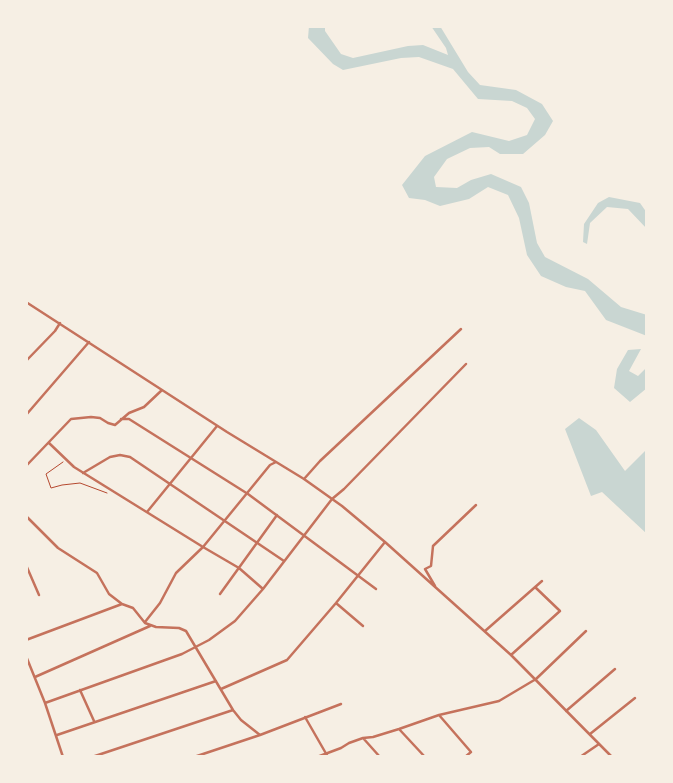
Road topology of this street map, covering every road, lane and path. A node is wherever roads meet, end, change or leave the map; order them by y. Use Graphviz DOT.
graph roads {
  1 [pos="26,302"];
  2 [pos="60,323"];
  3 [pos="461,329"];
  4 [pos="89,342"];
  5 [pos="26,361"];
  6 [pos="466,364"];
  7 [pos="162,390"];
  8 [pos="26,415"];
  9 [pos="121,419"];
  10 [pos="217,426"];
  11 [pos="49,443"];
  12 [pos="191,458"];
  13 [pos="65,460"];
  14 [pos="276,462"];
  15 [pos="26,466"];
  16 [pos="83,473"];
  17 [pos="304,479"];
  18 [pos="169,483"];
  19 [pos="118,494"];
  20 [pos="248,494"];
  21 [pos="332,499"];
  22 [pos="476,505"];
  23 [pos="146,512"];
  24 [pos="277,515"];
  25 [pos="26,516"];
  26 [pos="224,522"];
  27 [pos="305,536"];
  28 [pos="385,542"];
  29 [pos="256,543"];
  30 [pos="203,547"];
  31 [pos="284,561"];
  32 [pos="26,565"];
  33 [pos="239,568"];
  34 [pos="358,574"];
  35 [pos="542,581"];
  36 [pos="535,587"];
  37 [pos="263,589"];
  38 [pos="376,589"];
  39 [pos="437,589"];
  40 [pos="220,594"];
  41 [pos="39,595"];
  42 [pos="336,603"];
  43 [pos="122,604"];
  44 [pos="145,623"];
  45 [pos="151,626"];
  46 [pos="363,626"];
  47 [pos="485,631"];
  48 [pos="586,631"];
  49 [pos="26,640"];
  50 [pos="196,647"];
  51 [pos="511,655"];
  52 [pos="26,656"];
  53 [pos="614,669"];
  54 [pos="35,676"];
  55 [pos="536,679"];
  56 [pos="216,680"];
  57 [pos="222,689"];
  58 [pos="80,690"];
  59 [pos="635,698"];
  60 [pos="45,703"];
  61 [pos="341,704"];
  62 [pos="234,710"];
  63 [pos="566,712"];
  64 [pos="439,715"];
  65 [pos="305,717"];
  66 [pos="94,721"];
  67 [pos="399,729"];
  68 [pos="590,734"];
  69 [pos="56,735"];
  70 [pos="260,735"];
  71 [pos="363,738"];
  72 [pos="599,744"];
  73 [pos="327,755"];
  74 [pos="63,757"];
  75 [pos="92,757"];
  76 [pos="194,757"];
  77 [pos="317,757"];
  78 [pos="380,757"];
  79 [pos="426,757"];
  80 [pos="465,757"];
  81 [pos="580,757"];
  82 [pos="612,757"];
  1 -- 2 [label="street"];
  2 -- 4 [label="street"];
  2 -- 5 [label="street"];
  3 -- 17 [label="street"];
  4 -- 7 [label="street"];
  4 -- 8 [label="street"];
  6 -- 21 [label="street"];
  7 -- 9 [label="street"];
  7 -- 10 [label="street"];
  9 -- 11 [label="street"];
  9 -- 12 [label="street"];
  10 -- 12 [label="street"];
  10 -- 14 [label="street"];
  11 -- 13 [label="street"];
  11 -- 15 [label="street"];
  12 -- 18 [label="street"];
  12 -- 20 [label="street"];
  13 -- 16 [label="street"];
  13 -- 19 [label="path"];
  14 -- 17 [label="street"];
  14 -- 20 [label="street"];
  16 -- 18 [label="street"];
  16 -- 19 [label="street"];
  17 -- 21 [label="street"];
  18 -- 23 [label="street"];
  18 -- 26 [label="street"];
  19 -- 23 [label="street"];
  20 -- 24 [label="street"];
  20 -- 26 [label="street"];
  21 -- 27 [label="street"];
  21 -- 28 [label="street"];
  22 -- 39 [label="street"];
  23 -- 30 [label="street"];
  24 -- 27 [label="street"];
  24 -- 29 [label="street"];
  25 -- 43 [label="street"];
  26 -- 29 [label="street"];
  26 -- 30 [label="street"];
  27 -- 31 [label="street"];
  27 -- 34 [label="street"];
  28 -- 34 [label="street"];
  28 -- 39 [label="street"];
  29 -- 31 [label="street"];
  29 -- 33 [label="street"];
  30 -- 33 [label="street"];
  30 -- 44 [label="street"];
  31 -- 37 [label="street"];
  32 -- 41 [label="street"];
  33 -- 37 [label="street"];
  33 -- 40 [label="street"];
  34 -- 38 [label="street"];
  34 -- 42 [label="street"];
  35 -- 36 [label="street"];
  36 -- 47 [label="street"];
  36 -- 51 [label="street"];
  37 -- 50 [label="street"];
  39 -- 47 [label="street"];
  42 -- 46 [label="street"];
  42 -- 57 [label="street"];
  43 -- 44 [label="street"];
  43 -- 49 [label="street"];
  44 -- 45 [label="street"];
  45 -- 50 [label="street"];
  45 -- 54 [label="street"];
  47 -- 51 [label="street"];
  48 -- 55 [label="street"];
  50 -- 56 [label="street"];
  50 -- 58 [label="street"];
  51 -- 55 [label="street"];
  52 -- 54 [label="street"];
  53 -- 63 [label="street"];
  54 -- 60 [label="street"];
  55 -- 63 [label="street"];
  55 -- 64 [label="street"];
  56 -- 57 [label="street"];
  56 -- 66 [label="street"];
  57 -- 62 [label="street"];
  58 -- 60 [label="street"];
  58 -- 66 [label="street"];
  59 -- 68 [label="street"];
  60 -- 69 [label="street"];
  61 -- 65 [label="street"];
  62 -- 70 [label="street"];
  62 -- 75 [label="street"];
  63 -- 68 [label="street"];
  64 -- 67 [label="street"];
  64 -- 80 [label="street"];
  65 -- 70 [label="street"];
  65 -- 73 [label="street"];
  66 -- 69 [label="street"];
  67 -- 71 [label="street"];
  67 -- 79 [label="street"];
  68 -- 72 [label="street"];
  69 -- 74 [label="street"];
  70 -- 76 [label="street"];
  71 -- 73 [label="street"];
  71 -- 78 [label="street"];
  72 -- 81 [label="street"];
  72 -- 82 [label="street"];
  73 -- 77 [label="street"];
}
